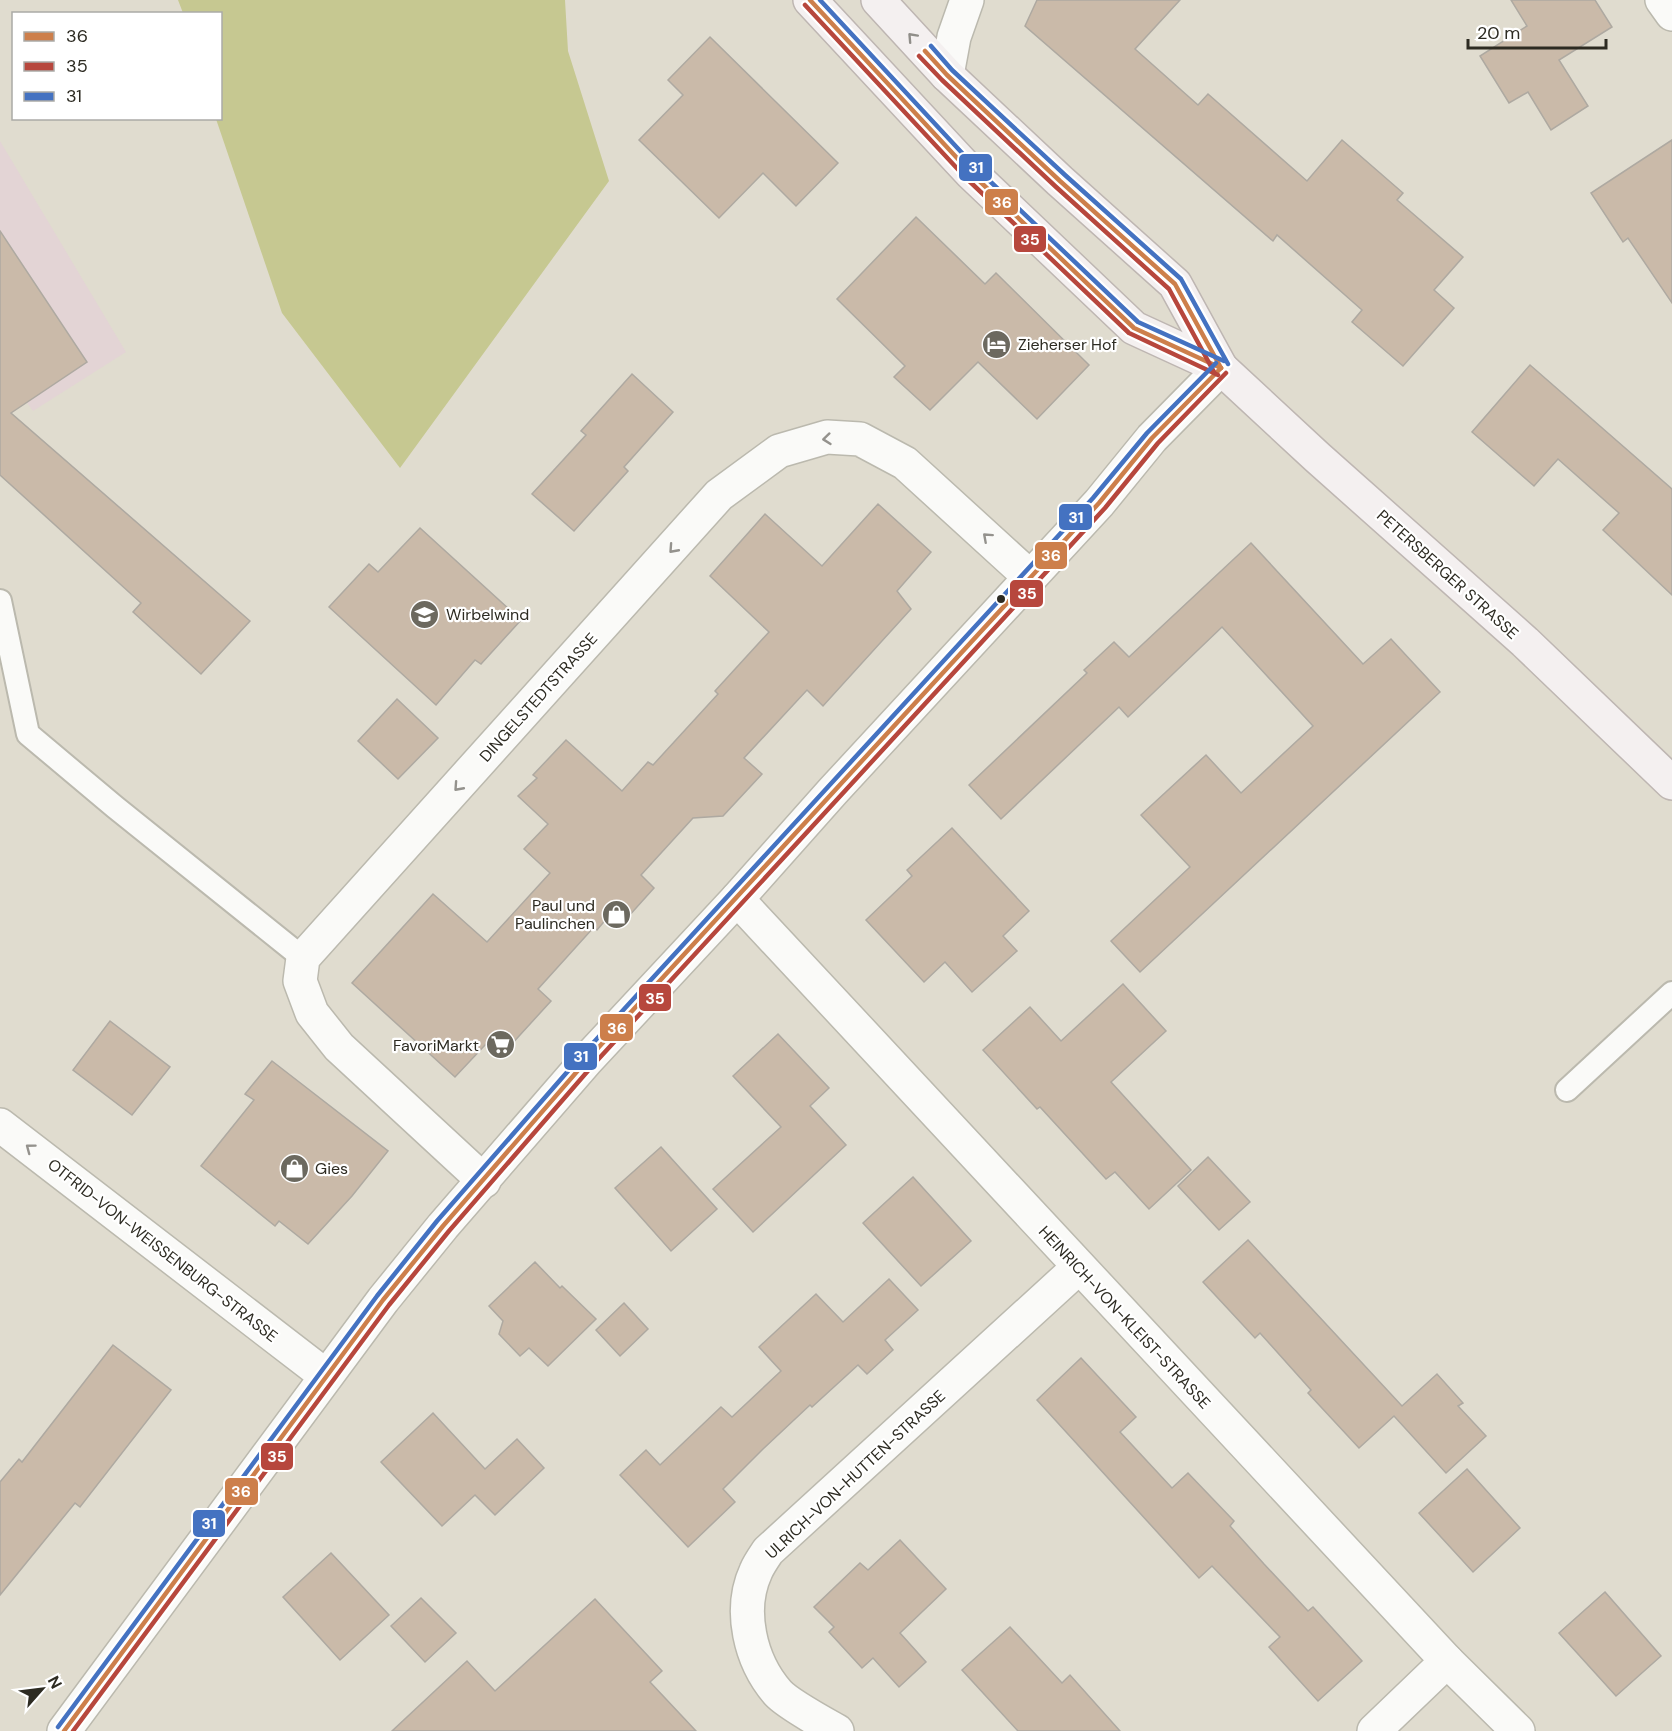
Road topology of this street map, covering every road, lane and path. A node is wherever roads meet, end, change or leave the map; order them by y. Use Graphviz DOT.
graph roads {
  1 [pos="810,0"];
  2 [pos="878,0"];
  3 [pos="966,0"];
  4 [pos="1662,0"];
  5 [pos="1672,14"];
  6 [pos="947,75"];
  7 [pos="1221,368"];
  8 [pos="1030,577"];
  9 [pos="0,601"];
  10 [pos="1672,783"];
  11 [pos="737,899"];
  12 [pos="303,958"];
  13 [pos="1672,993"];
  14 [pos="1567,1090"];
  15 [pos="0,1125"];
  16 [pos="484,1181"];
  17 [pos="1079,1267"];
  18 [pos="326,1376"];
  19 [pos="1447,1661"];
  20 [pos="64,1731"];
  21 [pos="837,1731"];
  22 [pos="1374,1731"];
  23 [pos="1518,1731"];
  1 -- 7 [label="main road, PETERSBERGER STRASSE"];
  6 -- 2 [label="main road, PETERSBERGER STRASSE, one-way"];
  3 -- 6 [label="street"];
  4 -- 5 [label="street"];
  6 -- 7 [label="main road, PETERSBERGER STRASSE"];
  7 -- 8 [label="street"];
  7 -- 10 [label="main road, PETERSBERGER STRASSE"];
  8 -- 11 [label="street"];
  8 -- 12 [label="street, DINGELSTEDTSTRASSE, one-way"];
  9 -- 12 [label="lane"];
  11 -- 16 [label="street"];
  11 -- 17 [label="street, HEINRICH-VON-KLEIST-STRASSE"];
  12 -- 16 [label="street"];
  13 -- 14 [label="lane"];
  18 -- 15 [label="street, OTFRID-VON-WEISSENBURG-STRASSE, one-way"];
  16 -- 18 [label="street"];
  17 -- 19 [label="street, HEINRICH-VON-KLEIST-STRASSE"];
  17 -- 21 [label="street, ULRICH-VON-HUTTEN-STRASSE"];
  18 -- 20 [label="street"];
  19 -- 22 [label="street"];
  19 -- 23 [label="street, HEINRICH-VON-KLEIST-STRASSE"];
}
